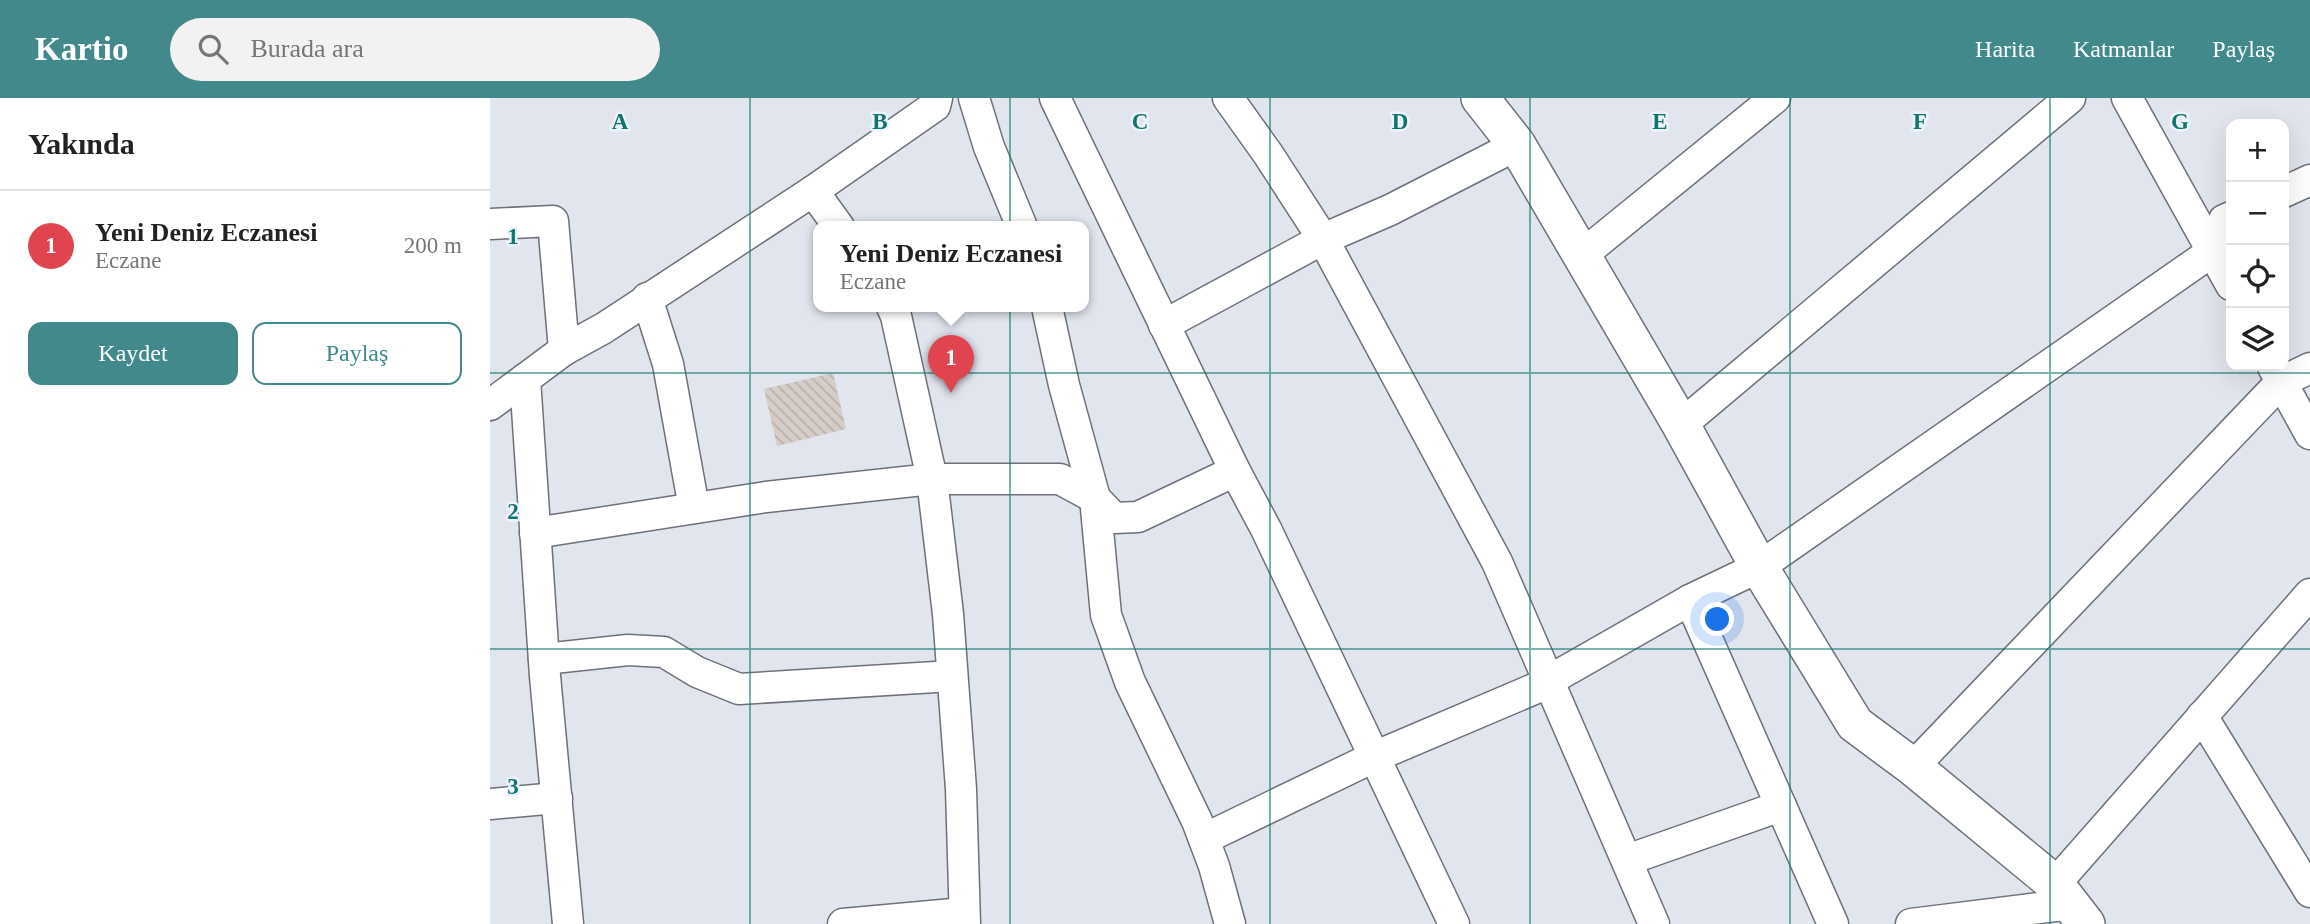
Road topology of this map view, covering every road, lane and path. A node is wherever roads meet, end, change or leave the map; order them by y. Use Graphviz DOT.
graph roads {
  1 [pos="937,98"];
  2 [pos="974,98"];
  3 [pos="1055,98"];
  4 [pos="1228,98"];
  5 [pos="1480,98"];
  6 [pos="1774,98"];
  7 [pos="2070,98"];
  8 [pos="2127,98"];
  9 [pos="1517,145"];
  10 [pos="2310,180"];
  11 [pos="2289,190"];
  12 [pos="813,191"];
  13 [pos="2226,219"];
  14 [pos="835,221"];
  15 [pos="1020,221"];
  16 [pos="490,225"];
  17 [pos="1323,239"];
  18 [pos="2213,251"];
  19 [pos="1582,255"];
  20 [pos="2226,276"];
  21 [pos="647,298"];
  22 [pos="894,312"];
  23 [pos="1048,312"];
  24 [pos="1164,325"];
  25 [pos="564,349"];
  26 [pos="2310,368"];
  27 [pos="2277,374"];
  28 [pos="525,379"];
  29 [pos="490,405"];
  30 [pos="1681,425"];
  31 [pos="2310,434"];
  32 [pos="1235,471"];
  33 [pos="932,479"];
  34 [pos="1094,498"];
  35 [pos="694,508"];
  36 [pos="535,533"];
  37 [pos="1759,566"];
  38 [pos="2310,594"];
  39 [pos="1690,600"];
  40 [pos="544,659"];
  41 [pos="952,676"];
  42 [pos="1548,681"];
  43 [pos="2202,716"];
  44 [pos="1374,757"];
  45 [pos="1913,767"];
  46 [pos="557,797"];
  47 [pos="490,804"];
  48 [pos="1781,806"];
  49 [pos="1204,839"];
  50 [pos="1627,860"];
  51 [pos="2310,892"];
  52 [pos="2071,904"];
  53 [pos="965,918"];
  54 [pos="1941,922"];
  55 [pos="568,924"];
  56 [pos="843,924"];
  57 [pos="1230,924"];
  58 [pos="1454,924"];
  59 [pos="1654,924"];
  60 [pos="1833,924"];
  61 [pos="1911,924"];
  1 -- 12 [label="street"];
  2 -- 15 [label="street"];
  3 -- 24 [label="street"];
  4 -- 17 [label="street"];
  5 -- 9 [label="street"];
  6 -- 19 [label="street"];
  7 -- 30 [label="street"];
  8 -- 18 [label="street"];
  9 -- 17 [label="street"];
  9 -- 19 [label="street"];
  10 -- 11 [label="street"];
  12 -- 14 [label="street"];
  12 -- 21 [label="street"];
  13 -- 18 [label="street"];
  16 -- 25 [label="street"];
  17 -- 24 [label="street"];
  17 -- 42 [label="street"];
  18 -- 20 [label="street"];
  18 -- 37 [label="street"];
  19 -- 30 [label="street"];
  21 -- 25 [label="street"];
  21 -- 35 [label="street"];
  22 -- 33 [label="street"];
  23 -- 34 [label="street"];
  24 -- 32 [label="street"];
  25 -- 28 [label="street"];
  26 -- 27 [label="street"];
  27 -- 31 [label="street"];
  27 -- 45 [label="street"];
  28 -- 29 [label="street"];
  28 -- 36 [label="street"];
  30 -- 37 [label="street"];
  32 -- 34 [label="street"];
  32 -- 44 [label="street"];
  33 -- 34 [label="street"];
  33 -- 35 [label="street"];
  33 -- 41 [label="street"];
  34 -- 49 [label="street"];
  35 -- 36 [label="street"];
  36 -- 40 [label="street"];
  37 -- 39 [label="street"];
  37 -- 45 [label="street"];
  38 -- 43 [label="street"];
  39 -- 42 [label="street"];
  39 -- 48 [label="street"];
  40 -- 41 [label="street"];
  40 -- 46 [label="street"];
  41 -- 53 [label="street"];
  42 -- 44 [label="street"];
  42 -- 50 [label="street"];
  43 -- 51 [label="street"];
  43 -- 52 [label="street"];
  44 -- 49 [label="street"];
  44 -- 58 [label="street"];
  45 -- 52 [label="street"];
  46 -- 47 [label="street"];
  46 -- 55 [label="street"];
  48 -- 50 [label="street"];
  48 -- 60 [label="street"];
  49 -- 57 [label="street"];
  50 -- 59 [label="street"];
  52 -- 54 [label="street"];
  53 -- 56 [label="street"];
  54 -- 61 [label="street"];
}
